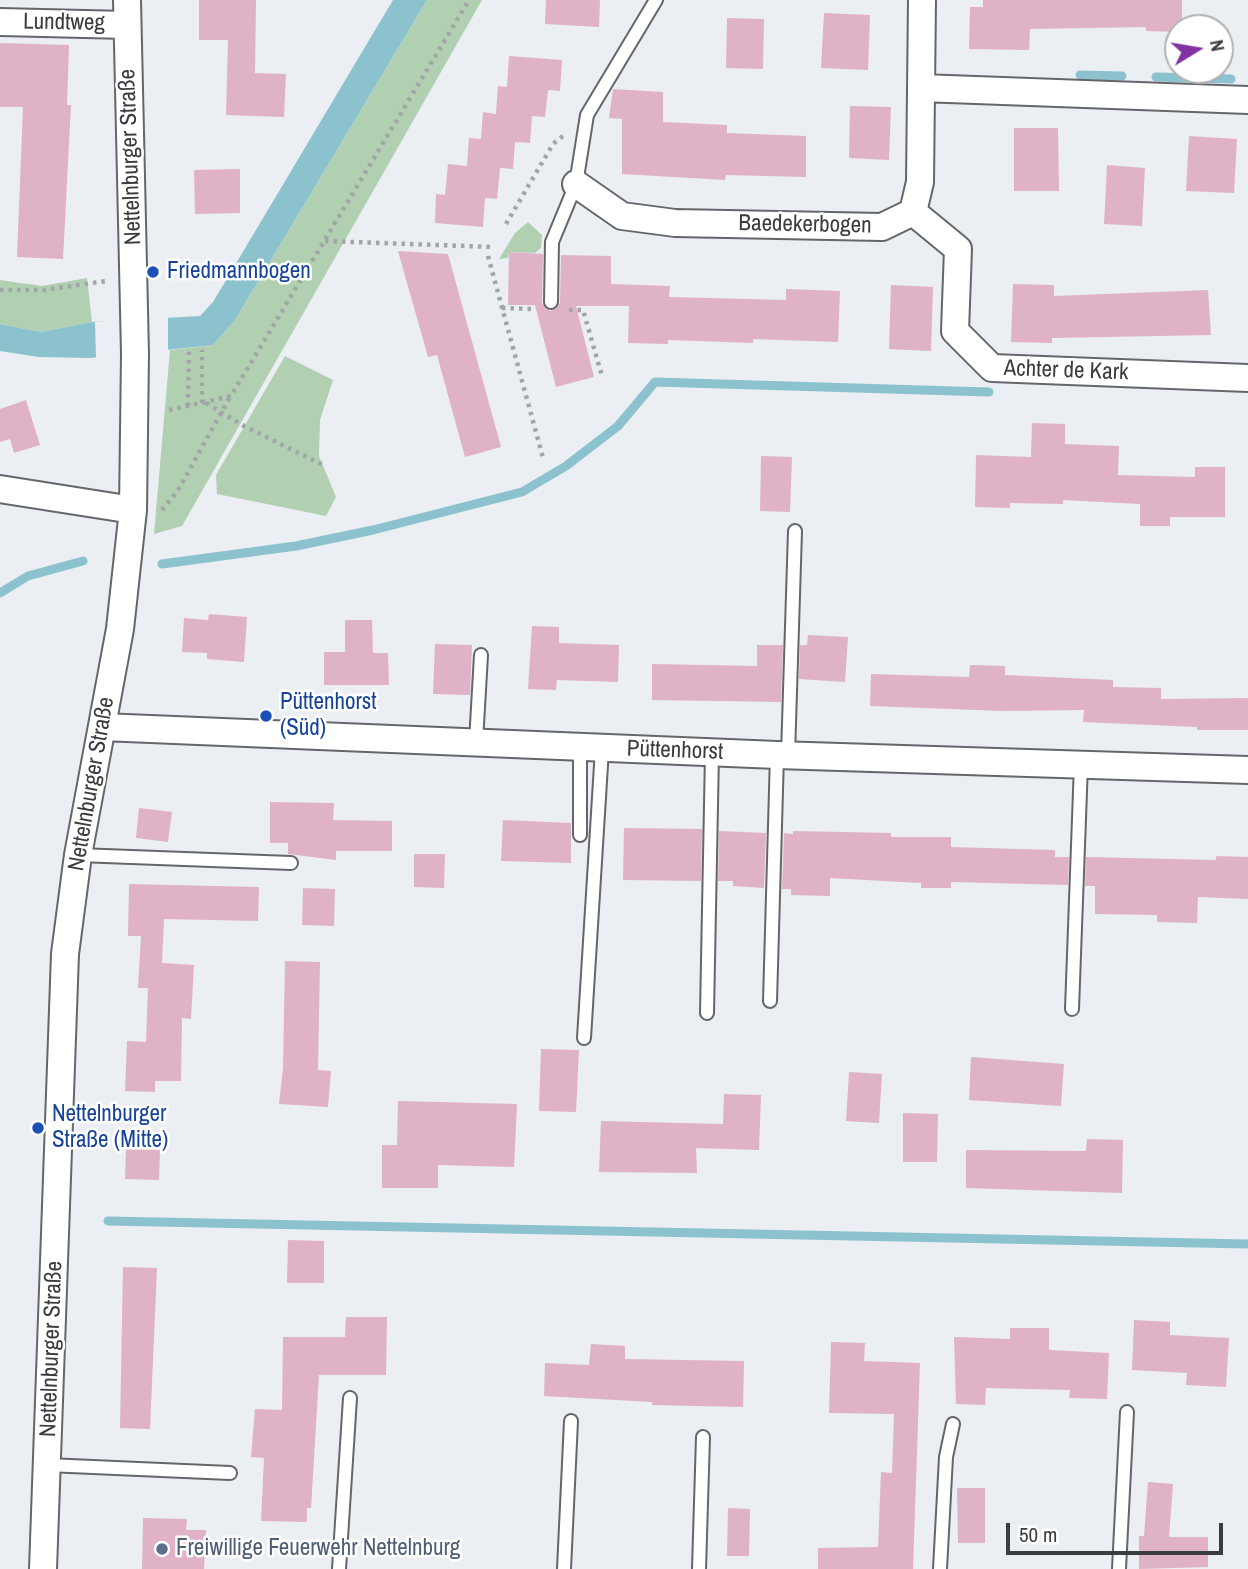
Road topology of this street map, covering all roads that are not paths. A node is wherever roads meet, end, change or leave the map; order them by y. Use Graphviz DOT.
graph roads {
  1 [pos="656,0"];
  2 [pos="922,0"];
  3 [pos="127,12"];
  4 [pos="0,22"];
  5 [pos="920,88"];
  6 [pos="1248,100"];
  7 [pos="576,184"];
  8 [pos="913,212"];
  9 [pos="550,307"];
  10 [pos="1248,378"];
  11 [pos="0,489"];
  12 [pos="133,510"];
  13 [pos="795,531"];
  14 [pos="481,655"];
  15 [pos="102,727"];
  16 [pos="477,742"];
  17 [pos="591,748"];
  18 [pos="712,752"];
  19 [pos="782,755"];
  20 [pos="1081,764"];
  21 [pos="1248,770"];
  22 [pos="580,835"];
  23 [pos="78,855"];
  24 [pos="291,863"];
  25 [pos="770,1001"];
  26 [pos="1072,1009"];
  27 [pos="707,1013"];
  28 [pos="584,1038"];
  29 [pos="351,1398"];
  30 [pos="1127,1412"];
  31 [pos="571,1421"];
  32 [pos="953,1424"];
  33 [pos="703,1437"];
  34 [pos="47,1465"];
  35 [pos="230,1473"];
  36 [pos="43,1569"];
  37 [pos="339,1569"];
  38 [pos="564,1569"];
  39 [pos="699,1569"];
  40 [pos="940,1569"];
  41 [pos="1119,1569"];
  1 -- 7 [label="lane"];
  2 -- 5 [label="street"];
  3 -- 4 [label="street, Lundtweg"];
  3 -- 12 [label="street, Nettelnburger Straße"];
  5 -- 6 [label="street"];
  5 -- 8 [label="street"];
  7 -- 8 [label="street, Baedekerbogen"];
  7 -- 9 [label="lane"];
  8 -- 10 [label="street, Achter de Kark"];
  11 -- 12 [label="street"];
  12 -- 15 [label="street, Nettelnburger Straße"];
  13 -- 19 [label="lane"];
  14 -- 16 [label="lane"];
  15 -- 16 [label="street, Püttenhorst"];
  15 -- 23 [label="street, Nettelnburger Straße"];
  16 -- 17 [label="street, Püttenhorst"];
  17 -- 18 [label="street, Püttenhorst"];
  17 -- 22 [label="lane"];
  17 -- 28 [label="lane"];
  18 -- 19 [label="street, Püttenhorst"];
  18 -- 27 [label="lane"];
  19 -- 20 [label="street, Püttenhorst"];
  19 -- 25 [label="lane"];
  20 -- 21 [label="street, Püttenhorst"];
  20 -- 26 [label="lane"];
  23 -- 24 [label="lane"];
  23 -- 34 [label="street, Nettelnburger Straße"];
  29 -- 37 [label="lane"];
  30 -- 41 [label="lane"];
  31 -- 38 [label="lane"];
  32 -- 40 [label="lane"];
  33 -- 39 [label="lane"];
  34 -- 35 [label="lane"];
  34 -- 36 [label="street, Nettelnburger Straße"];
}
